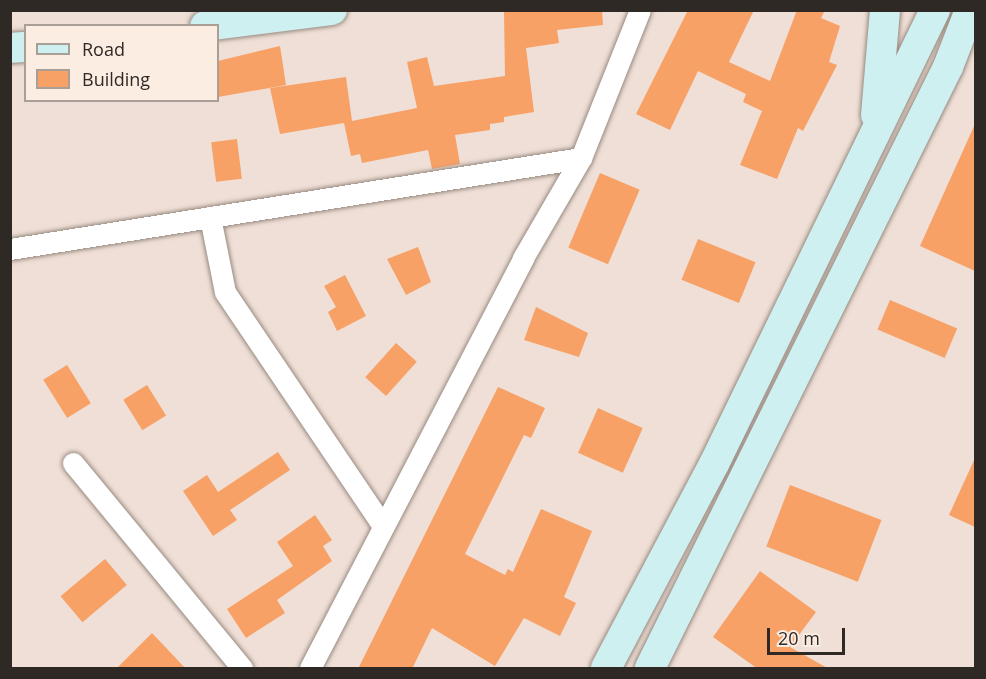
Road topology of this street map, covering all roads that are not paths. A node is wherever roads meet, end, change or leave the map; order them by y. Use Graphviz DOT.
graph roads {
  1 [pos="332,10"];
  2 [pos="640,10"];
  3 [pos="885,10"];
  4 [pos="935,10"];
  5 [pos="970,10"];
  6 [pos="219,24"];
  7 [pos="873,137"];
  8 [pos="581,158"];
  9 [pos="210,217"];
  10 [pos="10,249"];
  11 [pos="73,463"];
  12 [pos="383,526"];
  13 [pos="621,640"];
  14 [pos="656,666"];
  15 [pos="242,669"];
  16 [pos="310,669"];
  17 [pos="606,669"];
  1 -- 6 [label="street"];
  2 -- 8 [label="street"];
  3 -- 7 [label="street"];
  4 -- 7 [label="street"];
  5 -- 14 [label="street"];
  7 -- 13 [label="street"];
  8 -- 9 [label="street"];
  8 -- 12 [label="street"];
  9 -- 10 [label="street"];
  9 -- 12 [label="street"];
  11 -- 15 [label="street"];
  12 -- 16 [label="street"];
  13 -- 14 [label="street"];
  13 -- 17 [label="street"];
}
